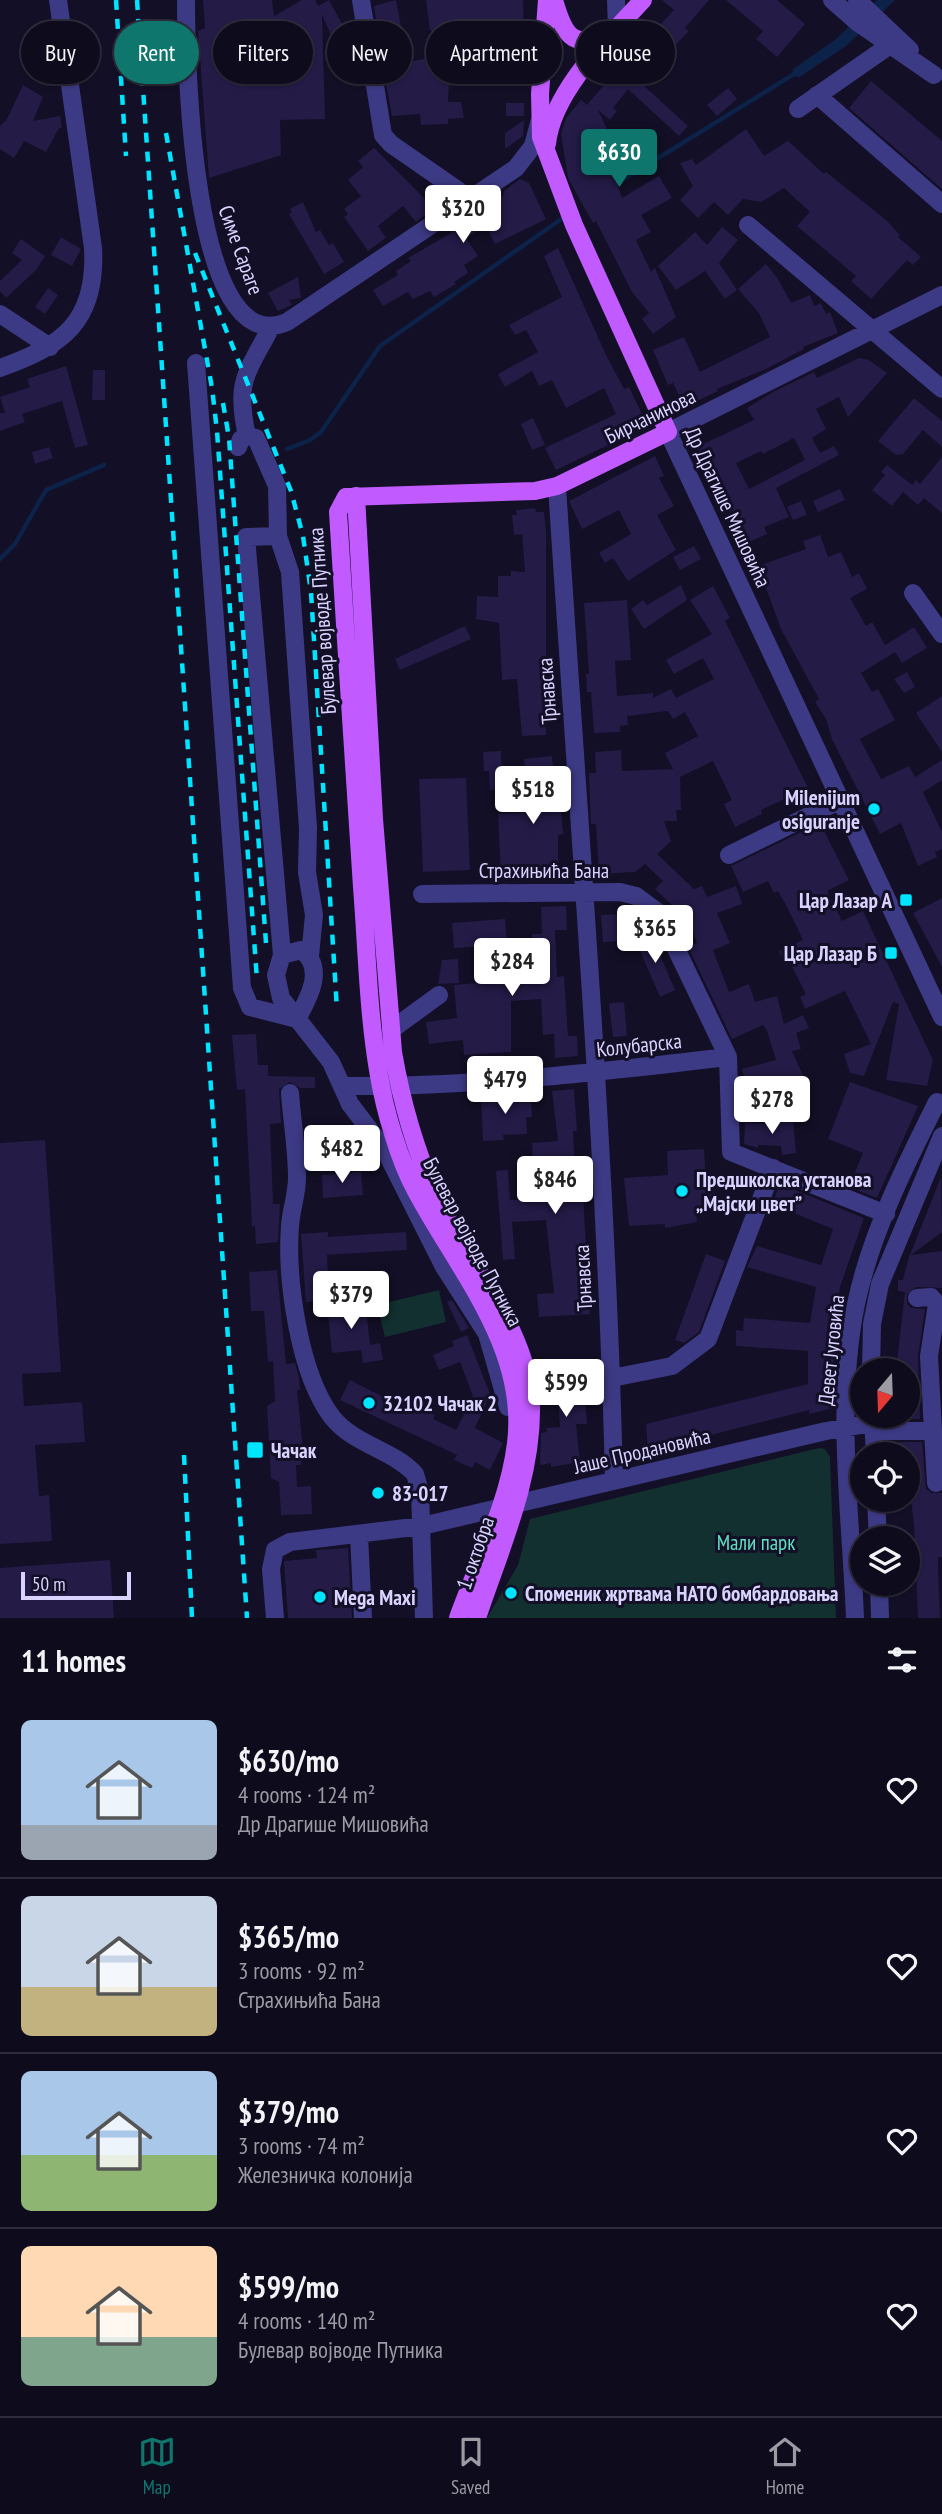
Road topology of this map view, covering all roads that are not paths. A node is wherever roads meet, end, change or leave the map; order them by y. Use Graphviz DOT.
graph roads {
  1 [pos="58,0"];
  2 [pos="186,0"];
  3 [pos="361,0"];
  4 [pos="547,0"];
  5 [pos="554,0"];
  6 [pos="616,0"];
  7 [pos="643,0"];
  8 [pos="832,0"];
  9 [pos="857,0"];
  10 [pos="617,21"];
  11 [pos="624,21"];
  12 [pos="576,40"];
  13 [pos="890,45"];
  14 [pos="938,79"];
  15 [pos="576,80"];
  16 [pos="817,95"];
  17 [pos="798,109"];
  18 [pos="539,123"];
  19 [pos="549,157"];
  20 [pos="516,168"];
  21 [pos="469,198"];
  22 [pos="942,204"];
  23 [pos="748,225"];
  24 [pos="942,295"];
  25 [pos="0,314"];
  26 [pos="271,327"];
  27 [pos="873,329"];
  28 [pos="50,347"];
  29 [pos="196,363"];
  30 [pos="0,368"];
  31 [pos="942,389"];
  32 [pos="668,432"];
  33 [pos="557,486"];
  34 [pos="356,496"];
  35 [pos="278,536"];
  36 [pos="913,593"];
  37 [pos="942,634"];
  38 [pos="841,800"];
  39 [pos="729,855"];
  40 [pos="275,871"];
  41 [pos="307,872"];
  42 [pos="583,891"];
  43 [pos="422,894"];
  44 [pos="282,955"];
  45 [pos="310,956"];
  46 [pos="439,995"];
  47 [pos="942,1017"];
  48 [pos="297,1019"];
  49 [pos="391,1030"];
  50 [pos="728,1057"];
  51 [pos="594,1073"];
  52 [pos="345,1086"];
  53 [pos="380,1086"];
  54 [pos="399,1086"];
  55 [pos="290,1093"];
  56 [pos="940,1101"];
  57 [pos="942,1136"];
  58 [pos="773,1168"];
  59 [pos="886,1214"];
  60 [pos="918,1298"];
  61 [pos="871,1358"];
  62 [pos="612,1378"];
  63 [pos="847,1426"];
  64 [pos="850,1426"];
  65 [pos="910,1428"];
  66 [pos="933,1431"];
  67 [pos="614,1480"];
  68 [pos="936,1483"];
  69 [pos="502,1506"];
  70 [pos="422,1526"];
  71 [pos="359,1535"];
  72 [pos="879,1596"];
  73 [pos="275,1618"];
  74 [pos="363,1618"];
  75 [pos="424,1618"];
  76 [pos="458,1618"];
  77 [pos="477,1618"];
  78 [pos="855,1618"];
  79 [pos="880,1618"];
  1 -- 28 [label="street"];
  2 -- 26 [label="street, Симе Сараге"];
  3 -- 21 [label="street"];
  4 -- 18 [label="main road, Др Драгише Мишовића"];
  5 -- 12 [label="main road"];
  6 -- 10 [label="street"];
  7 -- 11 [label="main road"];
  8 -- 13 [label="street"];
  9 -- 14 [label="street"];
  13 -- 14 [label="street"];
  13 -- 16 [label="street"];
  15 -- 19 [label="main road"];
  16 -- 17 [label="street"];
  16 -- 22 [label="street"];
  18 -- 19 [label="main road, Др Драгише Мишовића"];
  18 -- 20 [label="street"];
  19 -- 20 [label="street"];
  19 -- 32 [label="main road, Др Драгише Мишовића"];
  20 -- 21 [label="street"];
  21 -- 26 [label="street"];
  23 -- 27 [label="street"];
  24 -- 27 [label="street, Бирчанинова"];
  25 -- 28 [label="street"];
  26 -- 35 [label="street"];
  27 -- 31 [label="street"];
  27 -- 32 [label="street, Бирчанинова"];
  28 -- 30 [label="street"];
  29 -- 48 [label="street"];
  32 -- 33 [label="main road, Бирчанинова"];
  32 -- 38 [label="street, Др Драгише Мишовића"];
  33 -- 34 [label="main road, Бирчанинова"];
  33 -- 42 [label="street, Трнавска"];
  34 -- 49 [label="main road, Булевар војводе Путника"];
  34 -- 53 [label="main road, Булевар војводе Путника"];
  35 -- 40 [label="street"];
  35 -- 41 [label="street"];
  36 -- 37 [label="street"];
  38 -- 39 [label="street"];
  38 -- 47 [label="street, Др Драгише Мишовића"];
  40 -- 41 [label="street"];
  40 -- 44 [label="street"];
  41 -- 45 [label="street"];
  42 -- 43 [label="street, Страхињића Бана"];
  42 -- 50 [label="street, Страхињића Бана"];
  42 -- 51 [label="street, Трнавска"];
  44 -- 45 [label="street"];
  44 -- 48 [label="street"];
  45 -- 48 [label="street"];
  46 -- 49 [label="street"];
  48 -- 52 [label="street"];
  49 -- 54 [label="main road, Булевар војводе Путника"];
  50 -- 51 [label="street, Колубарска"];
  50 -- 58 [label="street, Страхињића Бана"];
  51 -- 54 [label="street, Колубарска"];
  51 -- 62 [label="street, Трнавска"];
  52 -- 53 [label="street, Колубарска"];
  52 -- 69 [label="street"];
  53 -- 54 [label="street, Колубарска"];
  53 -- 69 [label="main road, Булевар војводе Путника"];
  54 -- 69 [label="main road, Булевар војводе Путника"];
  55 -- 70 [label="street"];
  56 -- 59 [label="street, Девет Југовића"];
  57 -- 61 [label="street, Девет Југовића"];
  58 -- 59 [label="street, Страхињића Бана"];
  58 -- 62 [label="street"];
  59 -- 63 [label="street, Девет Југовића"];
  60 -- 66 [label="street"];
  62 -- 67 [label="street, Трнавска"];
  63 -- 64 [label="street, Јаше Продановића"];
  63 -- 67 [label="street, Јаше Продановића"];
  63 -- 78 [label="street, Девет Југовића"];
  65 -- 66 [label="street, Јаше Продановића"];
  66 -- 68 [label="street"];
  67 -- 69 [label="street, Јаше Продановића"];
  69 -- 70 [label="street, Јаше Продановића"];
  69 -- 76 [label="main road, 1. октобра"];
  69 -- 77 [label="main road, 1. октобра"];
  70 -- 71 [label="street, Јаше Продановића"];
  70 -- 75 [label="street"];
  71 -- 73 [label="street, Јаше Продановића"];
  71 -- 74 [label="street"];
  72 -- 79 [label="street"];
}
